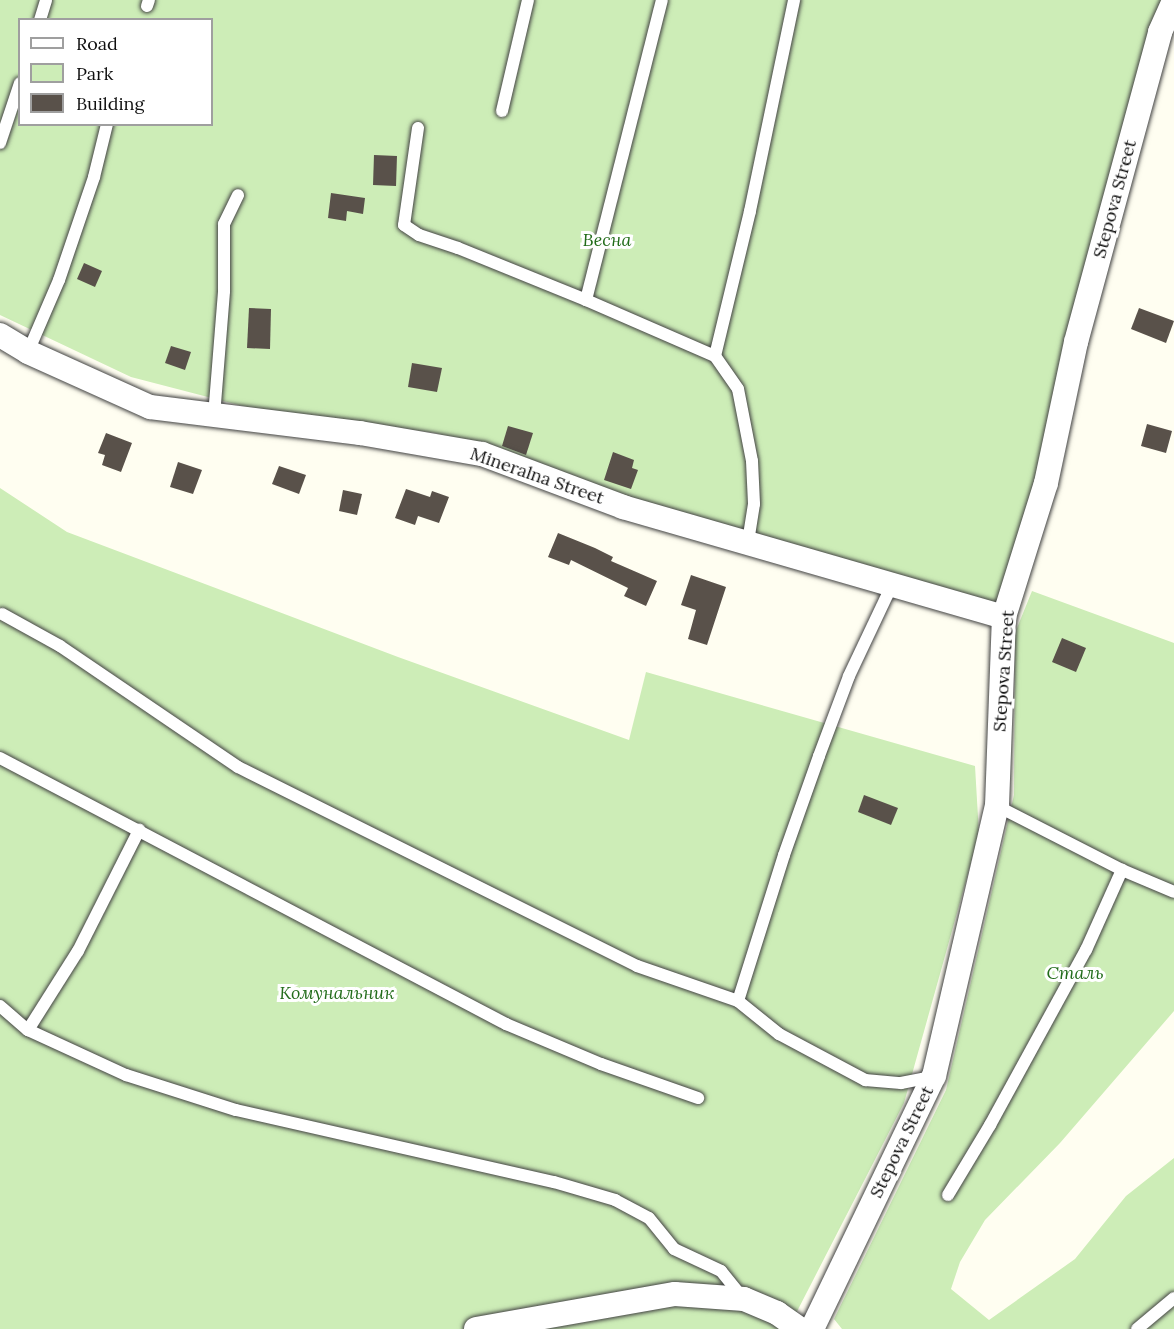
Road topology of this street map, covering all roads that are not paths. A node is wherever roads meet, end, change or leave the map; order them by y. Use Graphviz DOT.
graph roads {
  1 [pos="46,0"];
  2 [pos="528,0"];
  3 [pos="662,0"];
  4 [pos="794,0"];
  5 [pos="1174,0"];
  6 [pos="41,18"];
  7 [pos="18,88"];
  8 [pos="502,111"];
  9 [pos="107,126"];
  10 [pos="418,128"];
  11 [pos="0,143"];
  12 [pos="238,195"];
  13 [pos="586,300"];
  14 [pos="0,335"];
  15 [pos="28,352"];
  16 [pos="715,356"];
  17 [pos="214,416"];
  18 [pos="748,541"];
  19 [pos="892,585"];
  20 [pos="2,614"];
  21 [pos="1004,616"];
  22 [pos="0,758"];
  23 [pos="997,806"];
  24 [pos="139,830"];
  25 [pos="1122,870"];
  26 [pos="1174,892"];
  27 [pos="738,1001"];
  28 [pos="0,1006"];
  29 [pos="28,1030"];
  30 [pos="934,1076"];
  31 [pos="698,1098"];
  32 [pos="948,1195"];
  33 [pos="1174,1298"];
  34 [pos="744,1299"];
  35 [pos="476,1329"];
  36 [pos="800,1329"];
  37 [pos="812,1329"];
  38 [pos="1137,1329"];
  1 -- 6 [label="lane"];
  2 -- 8 [label="lane"];
  3 -- 13 [label="lane"];
  4 -- 16 [label="lane"];
  5 -- 21 [label="street, Stepova Street"];
  7 -- 11 [label="lane"];
  9 -- 15 [label="lane"];
  10 -- 13 [label="lane"];
  12 -- 17 [label="lane"];
  13 -- 16 [label="lane"];
  14 -- 15 [label="street, Mineralna Street"];
  15 -- 17 [label="street, Mineralna Street"];
  16 -- 18 [label="lane"];
  17 -- 18 [label="street, Mineralna Street"];
  18 -- 19 [label="street, Mineralna Street"];
  19 -- 21 [label="street, Mineralna Street"];
  19 -- 27 [label="lane"];
  20 -- 27 [label="lane"];
  21 -- 23 [label="street, Stepova Street"];
  22 -- 24 [label="lane"];
  23 -- 25 [label="lane"];
  23 -- 30 [label="street, Stepova Street"];
  24 -- 29 [label="lane"];
  24 -- 31 [label="lane"];
  25 -- 26 [label="lane"];
  25 -- 32 [label="lane"];
  27 -- 30 [label="lane"];
  28 -- 29 [label="lane"];
  29 -- 34 [label="lane"];
  30 -- 37 [label="street, Stepova Street"];
  33 -- 38 [label="lane"];
  34 -- 35 [label="street"];
  34 -- 36 [label="street"];
}
